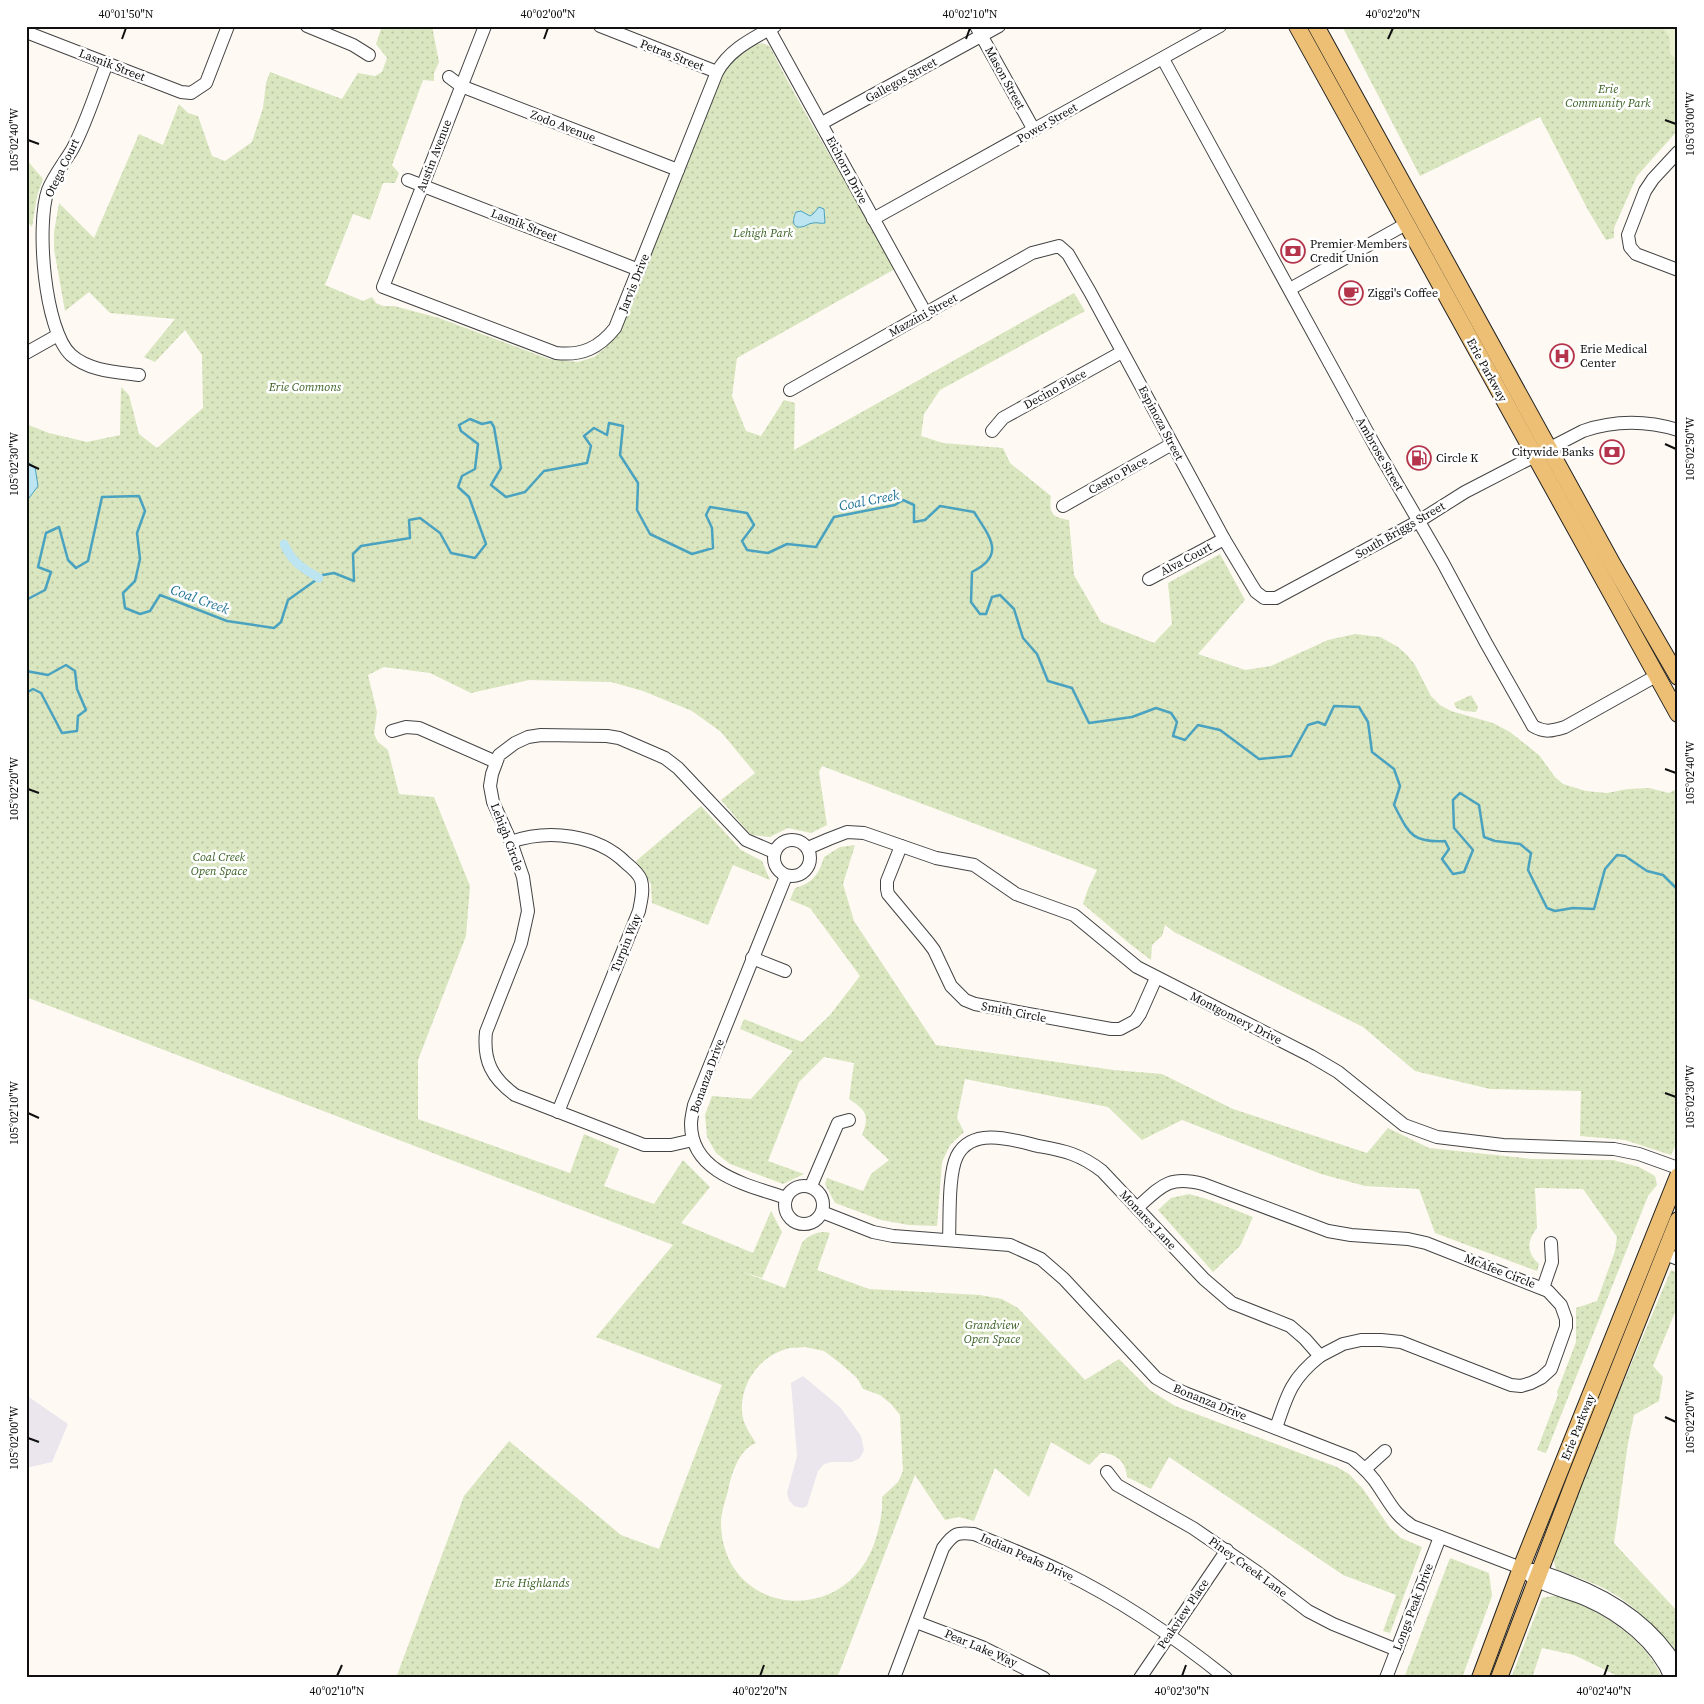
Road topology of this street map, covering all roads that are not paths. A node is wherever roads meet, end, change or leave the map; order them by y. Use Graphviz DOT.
graph roads {
  1 [pos="228,26"];
  2 [pos="307,26"];
  3 [pos="485,26"];
  4 [pos="600,26"];
  5 [pos="999,26"];
  6 [pos="1220,26"];
  7 [pos="1297,26"];
  8 [pos="1316,26"];
  9 [pos="770,27"];
  10 [pos="978,31"];
  11 [pos="26,32"];
  12 [pos="369,55"];
  13 [pos="1163,59"];
  14 [pos="107,63"];
  15 [pos="717,72"];
  16 [pos="449,78"];
  17 [pos="461,86"];
  18 [pos="822,124"];
  19 [pos="1034,130"];
  20 [pos="1678,152"];
  21 [pos="678,170"];
  22 [pos="408,180"];
  23 [pos="422,186"];
  24 [pos="873,219"];
  25 [pos="1406,224"];
  26 [pos="1059,246"];
  27 [pos="639,270"];
  28 [pos="1678,270"];
  29 [pos="383,287"];
  30 [pos="1290,289"];
  31 [pos="926,314"];
  32 [pos="58,335"];
  33 [pos="1122,352"];
  34 [pos="26,353"];
  35 [pos="139,375"];
  36 [pos="790,390"];
  37 [pos="1678,430"];
  38 [pos="992,431"];
  39 [pos="1172,444"];
  40 [pos="1549,447"];
  41 [pos="1534,455"];
  42 [pos="1063,506"];
  43 [pos="1419,521"];
  44 [pos="1224,539"];
  45 [pos="1149,579"];
  46 [pos="1264,598"];
  47 [pos="1656,676"];
  48 [pos="1678,677"];
  49 [pos="1678,714"];
  50 [pos="392,732"];
  51 [pos="496,762"];
  52 [pos="511,842"];
  53 [pos="901,846"];
  54 [pos="808,848"];
  55 [pos="774,852"];
  56 [pos="786,876"];
  57 [pos="751,960"];
  58 [pos="785,971"];
  59 [pos="1156,978"];
  60 [pos="558,1112"];
  61 [pos="849,1120"];
  62 [pos="693,1140"];
  63 [pos="1678,1168"];
  64 [pos="1678,1176"];
  65 [pos="811,1186"];
  66 [pos="786,1198"];
  67 [pos="1137,1208"];
  68 [pos="822,1212"];
  69 [pos="1678,1220"];
  70 [pos="949,1240"];
  71 [pos="1551,1243"];
  72 [pos="1671,1256"];
  73 [pos="1543,1288"];
  74 [pos="1320,1356"];
  75 [pos="1276,1428"];
  76 [pos="1385,1451"];
  77 [pos="1365,1469"];
  78 [pos="1107,1472"];
  79 [pos="1440,1537"];
  80 [pos="1227,1550"];
  81 [pos="1521,1568"];
  82 [pos="1538,1576"];
  83 [pos="916,1622"];
  84 [pos="1169,1636"];
  85 [pos="1397,1650"];
  86 [pos="1678,1667"];
  87 [pos="894,1678"];
  88 [pos="1044,1678"];
  89 [pos="1140,1678"];
  90 [pos="1226,1678"];
  91 [pos="1386,1678"];
  92 [pos="1480,1678"];
  93 [pos="1499,1678"];
  94 [pos="1671,1678"];
  1 -- 14 [label="street, Lasnik Street"];
  2 -- 12 [label="street"];
  3 -- 17 [label="street, Austin Avenue"];
  4 -- 15 [label="street, Petras Street"];
  5 -- 10 [label="street, Gallegos Street"];
  6 -- 13 [label="street, Power Street"];
  7 -- 25 [label="main road, Erie Parkway"];
  8 -- 40 [label="main road, Erie Parkway"];
  9 -- 15 [label="street, Jarvis Drive"];
  9 -- 18 [label="street, Eichorn Drive"];
  10 -- 18 [label="street, Gallegos Street"];
  10 -- 19 [label="street, Mason Street"];
  11 -- 14 [label="street, Lasnik Street"];
  13 -- 19 [label="street, Power Street"];
  13 -- 30 [label="street, Ambrose Street"];
  14 -- 32 [label="street, Otega Court"];
  15 -- 21 [label="street, Jarvis Drive"];
  16 -- 17 [label="street, Zodo Avenue"];
  17 -- 21 [label="street, Zodo Avenue"];
  17 -- 23 [label="street, Austin Avenue"];
  18 -- 24 [label="street, Eichorn Drive"];
  19 -- 24 [label="street, Power Street"];
  20 -- 28 [label="street"];
  21 -- 27 [label="street, Jarvis Drive"];
  22 -- 23 [label="street, Lasnik Street"];
  23 -- 27 [label="street, Lasnik Street"];
  23 -- 29 [label="street, Austin Avenue"];
  24 -- 31 [label="street, Eichorn Drive"];
  25 -- 30 [label="street"];
  25 -- 41 [label="main road, Erie Parkway"];
  26 -- 31 [label="street, Mazzini Street"];
  26 -- 33 [label="street, Espinoza Street"];
  27 -- 29 [label="street, Jarvis Drive"];
  30 -- 43 [label="street, Ambrose Street"];
  31 -- 36 [label="street, Mazzini Street"];
  32 -- 34 [label="street"];
  32 -- 35 [label="street, Otega Court"];
  33 -- 38 [label="street, Decino Place"];
  33 -- 39 [label="street, Espinoza Street"];
  37 -- 40 [label="street, South Briggs Street"];
  39 -- 42 [label="street, Castro Place"];
  39 -- 44 [label="street, Espinoza Street"];
  40 -- 41 [label="street, South Briggs Street"];
  40 -- 48 [label="main road, Erie Parkway"];
  41 -- 43 [label="street, South Briggs Street"];
  41 -- 47 [label="main road, Erie Parkway"];
  43 -- 46 [label="street, South Briggs Street"];
  43 -- 47 [label="street, Ambrose Street"];
  44 -- 45 [label="street, Alva Court"];
  44 -- 46 [label="street, Espinoza Street"];
  47 -- 49 [label="main road, Erie Parkway"];
  50 -- 51 [label="street"];
  51 -- 52 [label="street, Lehigh Circle"];
  51 -- 55 [label="street"];
  52 -- 60 [label="street, Lehigh Circle"];
  52 -- 60 [label="street, Turpin Way"];
  53 -- 54 [label="street, Montgomery Drive"];
  53 -- 59 [label="street, Montgomery Drive"];
  53 -- 59 [label="street, Smith Circle"];
  54 -- 55 [label="street"];
  54 -- 56 [label="street"];
  55 -- 56 [label="street"];
  56 -- 57 [label="street"];
  57 -- 58 [label="street"];
  57 -- 62 [label="street, Bonanza Drive"];
  59 -- 63 [label="street, Montgomery Drive"];
  60 -- 62 [label="street, Lehigh Circle"];
  61 -- 65 [label="street"];
  62 -- 66 [label="street, Bonanza Drive"];
  64 -- 81 [label="main road, Erie Parkway"];
  65 -- 66 [label="street"];
  65 -- 68 [label="street"];
  66 -- 68 [label="street"];
  67 -- 70 [label="street, Monares Lane"];
  67 -- 73 [label="street, McAfee Circle"];
  67 -- 74 [label="street, Monares Lane"];
  68 -- 70 [label="street, Bonanza Drive"];
  69 -- 72 [label="main road, Erie Parkway"];
  70 -- 75 [label="street, Bonanza Drive"];
  71 -- 73 [label="street"];
  72 -- 82 [label="main road, Erie Parkway"];
  73 -- 74 [label="street, McAfee Circle"];
  74 -- 75 [label="street"];
  75 -- 77 [label="street, Bonanza Drive"];
  76 -- 77 [label="street"];
  77 -- 79 [label="street, Bonanza Drive"];
  78 -- 80 [label="street, Piney Creek Lane"];
  79 -- 81 [label="street, Bonanza Drive"];
  79 -- 85 [label="street, Longs Peak Drive"];
  80 -- 84 [label="street, Peakview Place"];
  80 -- 85 [label="street, Piney Creek Lane"];
  81 -- 82 [label="street, Bonanza Drive"];
  81 -- 92 [label="main road, Erie Parkway"];
  82 -- 86 [label="street"];
  82 -- 93 [label="main road, Erie Parkway"];
  82 -- 94 [label="street"];
  83 -- 84 [label="street, Indian Peaks Drive"];
  83 -- 87 [label="street, Indian Peaks Drive"];
  83 -- 88 [label="street, Pear Lake Way"];
  84 -- 89 [label="street, Peakview Place"];
  84 -- 90 [label="street, Indian Peaks Drive"];
  85 -- 91 [label="street, Longs Peak Drive"];
}
